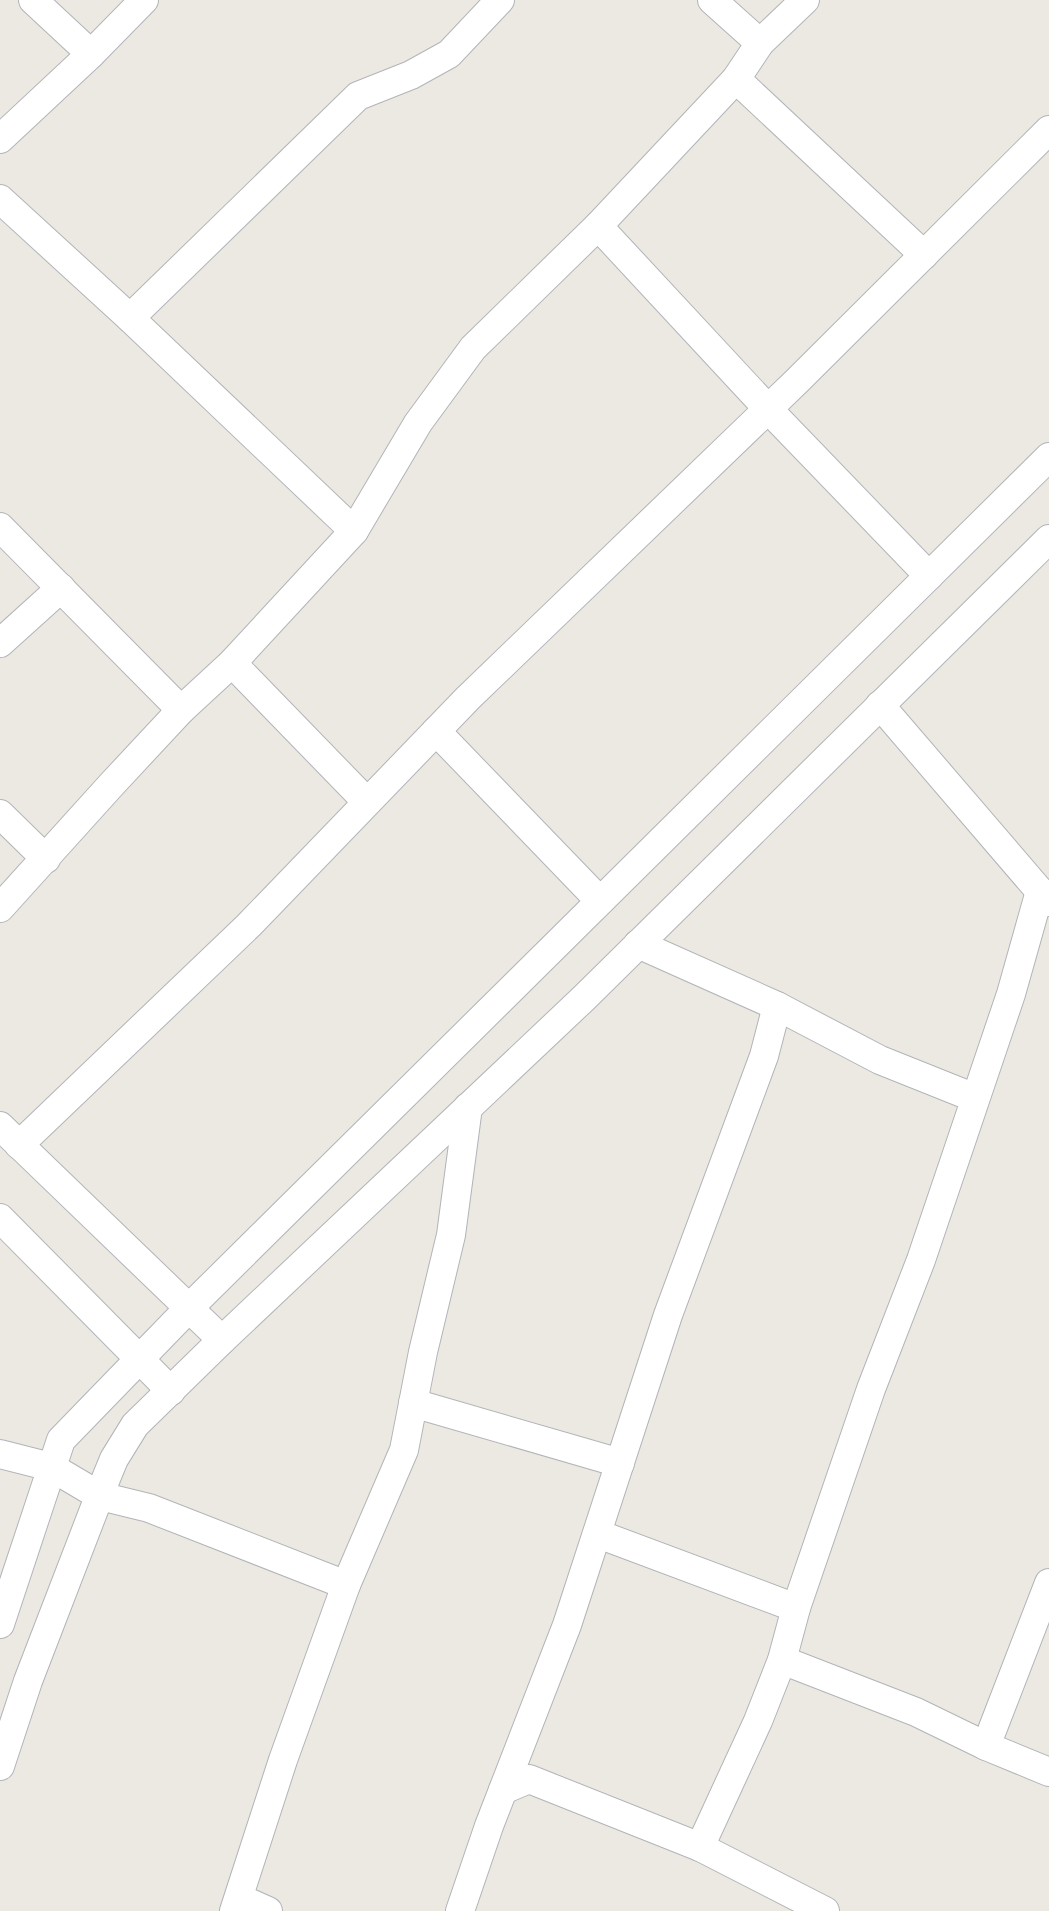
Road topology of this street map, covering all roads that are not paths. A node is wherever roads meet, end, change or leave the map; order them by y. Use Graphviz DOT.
graph roads {
  1 [pos="33,0"];
  2 [pos="144,0"];
  3 [pos="500,0"];
  4 [pos="712,0"];
  5 [pos="805,0"];
  6 [pos="760,43"];
  7 [pos="90,54"];
  8 [pos="736,79"];
  9 [pos="1049,130"];
  10 [pos="0,139"];
  11 [pos="0,199"];
  12 [pos="598,226"];
  13 [pos="924,255"];
  14 [pos="130,318"];
  15 [pos="768,410"];
  16 [pos="1049,457"];
  17 [pos="0,527"];
  18 [pos="354,532"];
  19 [pos="1049,539"];
  20 [pos="929,576"];
  21 [pos="61,588"];
  22 [pos="0,643"];
  23 [pos="232,663"];
  24 [pos="880,705"];
  25 [pos="181,710"];
  26 [pos="436,731"];
  27 [pos="367,802"];
  28 [pos="0,814"];
  29 [pos="46,859"];
  30 [pos="1044,896"];
  31 [pos="600,902"];
  32 [pos="0,908"];
  33 [pos="638,944"];
  34 [pos="777,1006"];
  35 [pos="975,1098"];
  36 [pos="468,1107"];
  37 [pos="0,1126"];
  38 [pos="20,1145"];
  39 [pos="0,1218"];
  40 [pos="189,1308"];
  41 [pos="222,1340"];
  42 [pos="141,1358"];
  43 [pos="171,1391"];
  44 [pos="413,1404"];
  45 [pos="0,1454"];
  46 [pos="620,1463"];
  47 [pos="52,1467"];
  48 [pos="100,1496"];
  49 [pos="598,1534"];
  50 [pos="1049,1583"];
  51 [pos="346,1585"];
  52 [pos="796,1608"];
  53 [pos="0,1624"];
  54 [pos="782,1660"];
  55 [pos="986,1746"];
  56 [pos="0,1766"];
  57 [pos="1049,1772"];
  58 [pos="503,1790"];
  59 [pos="700,1847"];
  60 [pos="236,1905"];
  61 [pos="268,1911"];
  62 [pos="460,1911"];
  63 [pos="825,1911"];
  1 -- 7 [label="street"];
  2 -- 7 [label="street"];
  3 -- 14 [label="street"];
  4 -- 6 [label="street"];
  5 -- 6 [label="street"];
  6 -- 8 [label="street"];
  7 -- 10 [label="street"];
  8 -- 12 [label="street"];
  8 -- 13 [label="street"];
  9 -- 13 [label="street"];
  11 -- 14 [label="street"];
  12 -- 15 [label="street"];
  12 -- 18 [label="street"];
  13 -- 15 [label="street"];
  14 -- 18 [label="street"];
  15 -- 20 [label="street"];
  15 -- 26 [label="street"];
  16 -- 20 [label="street"];
  17 -- 21 [label="street"];
  18 -- 23 [label="street"];
  19 -- 24 [label="street"];
  20 -- 31 [label="street"];
  21 -- 22 [label="street"];
  21 -- 25 [label="street"];
  23 -- 25 [label="street"];
  23 -- 27 [label="street"];
  24 -- 30 [label="street"];
  24 -- 33 [label="street"];
  25 -- 29 [label="street"];
  26 -- 27 [label="street"];
  26 -- 31 [label="street"];
  27 -- 38 [label="street"];
  28 -- 29 [label="street"];
  29 -- 32 [label="street"];
  30 -- 35 [label="street"];
  31 -- 40 [label="street"];
  33 -- 34 [label="street"];
  33 -- 36 [label="street"];
  34 -- 35 [label="street"];
  34 -- 46 [label="street"];
  35 -- 52 [label="street"];
  36 -- 41 [label="street"];
  36 -- 44 [label="street"];
  37 -- 38 [label="street"];
  38 -- 40 [label="street"];
  39 -- 42 [label="street"];
  40 -- 41 [label="street"];
  40 -- 42 [label="street"];
  41 -- 43 [label="street"];
  42 -- 43 [label="street"];
  42 -- 47 [label="street"];
  43 -- 48 [label="street"];
  44 -- 46 [label="street"];
  44 -- 51 [label="street"];
  45 -- 47 [label="street"];
  46 -- 49 [label="street"];
  47 -- 48 [label="street"];
  47 -- 53 [label="street"];
  48 -- 51 [label="street"];
  48 -- 56 [label="street"];
  49 -- 52 [label="street"];
  49 -- 58 [label="street"];
  50 -- 55 [label="street"];
  51 -- 60 [label="street"];
  52 -- 54 [label="street"];
  54 -- 55 [label="street"];
  54 -- 59 [label="street"];
  55 -- 57 [label="street"];
  58 -- 59 [label="street"];
  58 -- 62 [label="street"];
  59 -- 63 [label="street"];
  60 -- 61 [label="street"];
}
